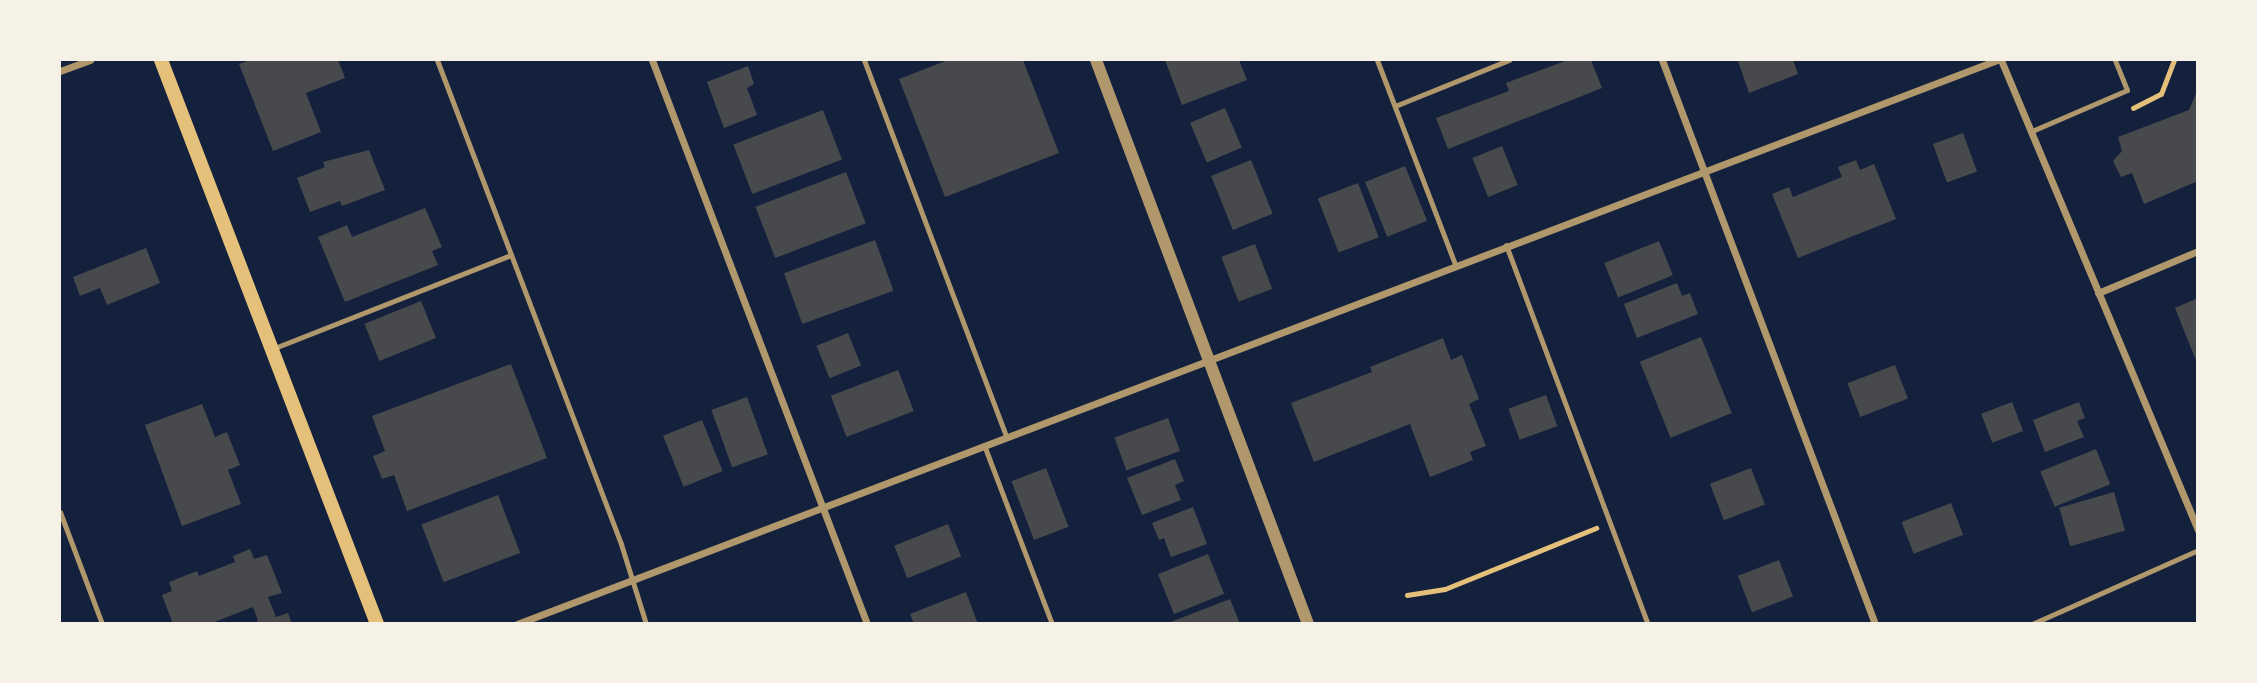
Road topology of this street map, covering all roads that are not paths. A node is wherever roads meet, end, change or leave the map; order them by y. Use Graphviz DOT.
graph roads {
  1 [pos="90,60"];
  2 [pos="161,60"];
  3 [pos="437,60"];
  4 [pos="652,60"];
  5 [pos="864,60"];
  6 [pos="1096,60"];
  7 [pos="1377,60"];
  8 [pos="1509,60"];
  9 [pos="1662,60"];
  10 [pos="1999,60"];
  11 [pos="2115,60"];
  12 [pos="60,71"];
  13 [pos="1395,106"];
  14 [pos="2032,131"];
  15 [pos="1704,170"];
  16 [pos="1506,245"];
  17 [pos="2197,251"];
  18 [pos="511,255"];
  19 [pos="1455,264"];
  20 [pos="2098,293"];
  21 [pos="272,349"];
  22 [pos="1208,358"];
  23 [pos="1006,436"];
  24 [pos="984,445"];
  25 [pos="823,508"];
  26 [pos="60,512"];
  27 [pos="2197,530"];
  28 [pos="2197,550"];
  29 [pos="634,580"];
  30 [pos="102,624"];
  31 [pos="377,624"];
  32 [pos="517,624"];
  33 [pos="646,624"];
  34 [pos="867,624"];
  35 [pos="1052,624"];
  36 [pos="1308,624"];
  37 [pos="1648,624"];
  38 [pos="1875,624"];
  39 [pos="2032,624"];
  1 -- 12 [label="street"];
  2 -- 21 [label="main road"];
  3 -- 18 [label="lane"];
  4 -- 25 [label="street"];
  5 -- 23 [label="lane"];
  6 -- 22 [label="street"];
  7 -- 13 [label="lane"];
  8 -- 13 [label="lane"];
  9 -- 15 [label="street"];
  10 -- 14 [label="street"];
  10 -- 15 [label="street"];
  11 -- 14 [label="lane"];
  13 -- 19 [label="lane"];
  14 -- 20 [label="street"];
  15 -- 16 [label="street"];
  15 -- 38 [label="street"];
  16 -- 19 [label="street"];
  16 -- 37 [label="lane"];
  17 -- 20 [label="street"];
  18 -- 21 [label="lane"];
  18 -- 29 [label="lane"];
  19 -- 22 [label="street"];
  20 -- 27 [label="street"];
  21 -- 31 [label="main road"];
  22 -- 23 [label="street"];
  22 -- 36 [label="street"];
  23 -- 24 [label="street"];
  24 -- 25 [label="street"];
  24 -- 35 [label="lane"];
  25 -- 29 [label="street"];
  25 -- 34 [label="street"];
  26 -- 30 [label="lane"];
  28 -- 39 [label="lane"];
  29 -- 32 [label="street"];
  29 -- 33 [label="lane"];
}
